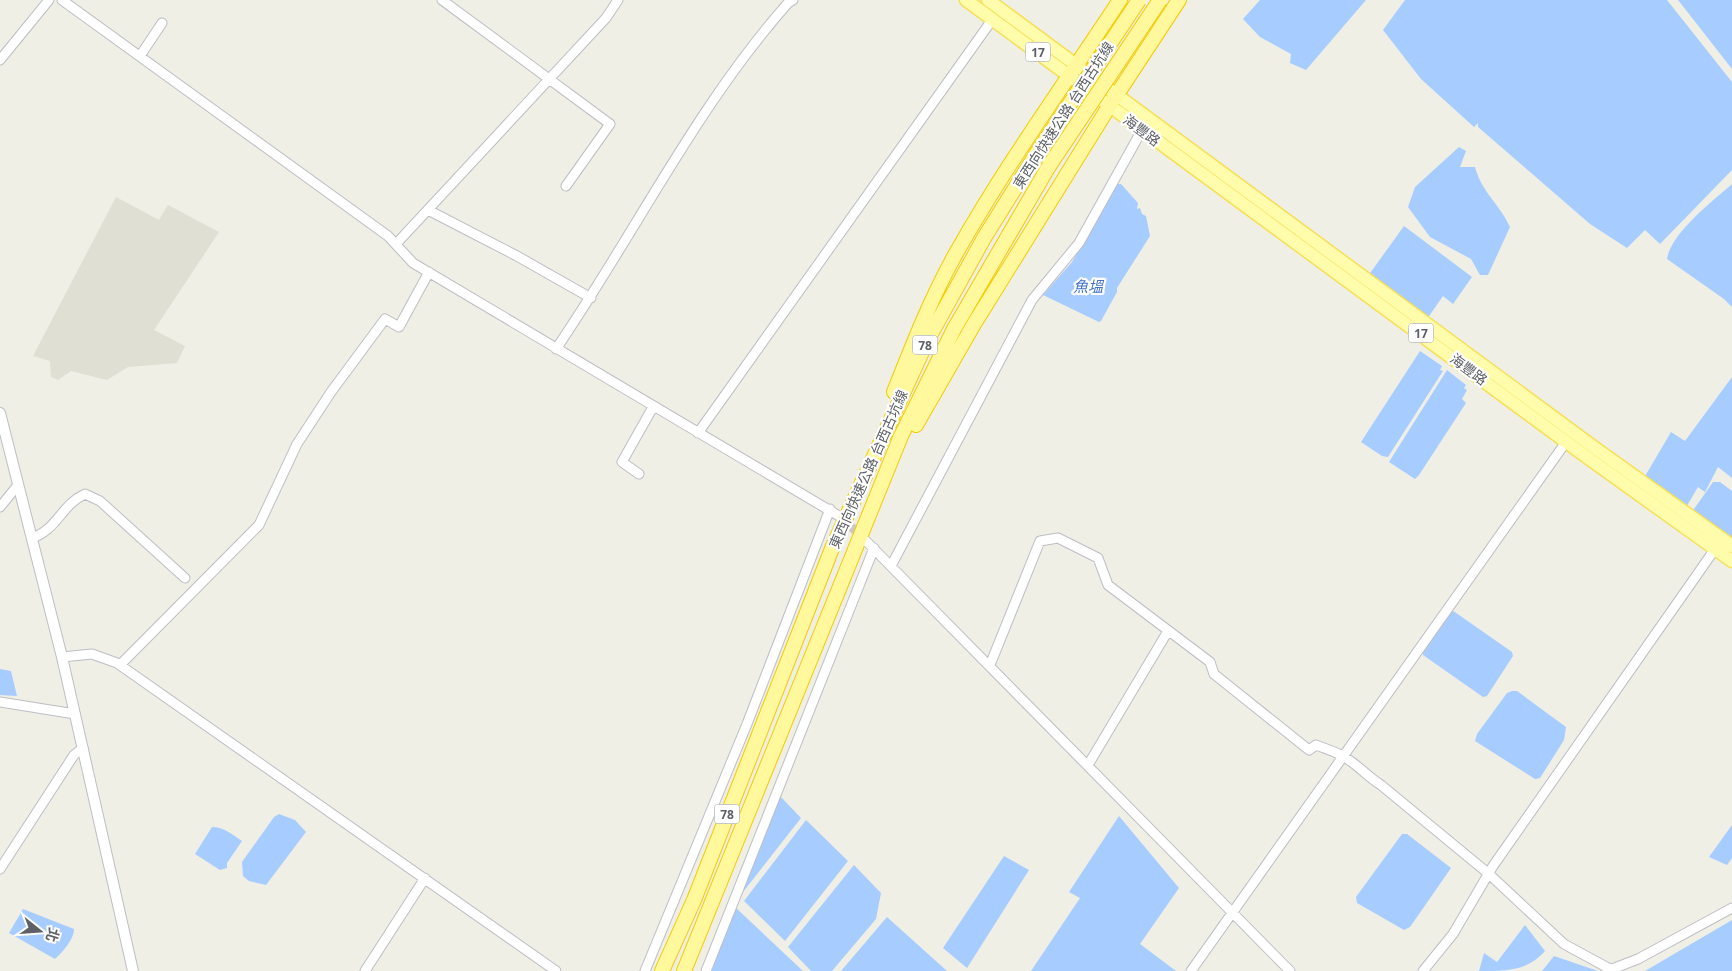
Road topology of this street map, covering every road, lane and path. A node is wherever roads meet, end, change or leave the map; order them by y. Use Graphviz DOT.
graph roads {
  1 [pos="49,0"];
  2 [pos="62,0"];
  3 [pos="442,0"];
  4 [pos="618,0"];
  5 [pos="793,0"];
  6 [pos="966,0"];
  7 [pos="988,0"];
  8 [pos="1120,0"];
  9 [pos="1139,0"];
  10 [pos="1160,0"];
  11 [pos="1179,0"];
  12 [pos="992,20"];
  13 [pos="162,23"];
  14 [pos="140,56"];
  15 [pos="0,60"];
  16 [pos="1074,70"];
  17 [pos="550,78"];
  18 [pos="1113,100"];
  19 [pos="1142,130"];
  20 [pos="566,186"];
  21 [pos="428,210"];
  22 [pos="396,244"];
  23 [pos="429,272"];
  24 [pos="591,298"];
  25 [pos="556,349"];
  26 [pos="653,407"];
  27 [pos="0,413"];
  28 [pos="698,433"];
  29 [pos="1566,442"];
  30 [pos="639,474"];
  31 [pos="18,485"];
  32 [pos="0,507"];
  33 [pos="830,509"];
  34 [pos="839,516"];
  35 [pos="32,538"];
  36 [pos="866,540"];
  37 [pos="833,546"];
  38 [pos="1732,546"];
  39 [pos="874,548"];
  40 [pos="1715,549"];
  41 [pos="853,551"];
  42 [pos="1732,561"];
  43 [pos="891,566"];
  44 [pos="185,578"];
  45 [pos="1168,631"];
  46 [pos="62,657"];
  47 [pos="120,665"];
  48 [pos="990,665"];
  49 [pos="0,702"];
  50 [pos="75,714"];
  51 [pos="83,748"];
  52 [pos="1344,756"];
  53 [pos="1088,765"];
  54 [pos="0,869"];
  55 [pos="1489,874"];
  56 [pos="425,878"];
  57 [pos="1732,908"];
  58 [pos="1234,914"];
  59 [pos="1608,970"];
  60 [pos="133,971"];
  61 [pos="365,971"];
  62 [pos="556,971"];
  63 [pos="645,971"];
  64 [pos="662,971"];
  65 [pos="684,971"];
  66 [pos="706,971"];
  67 [pos="1191,971"];
  68 [pos="1290,971"];
  69 [pos="1423,971"];
  1 -- 15 [label="street"];
  2 -- 14 [label="street"];
  3 -- 17 [label="street"];
  4 -- 17 [label="street"];
  5 -- 24 [label="street"];
  6 -- 12 [label="main road, 17"];
  7 -- 16 [label="main road, 17"];
  8 -- 16 [label="highway"];
  9 -- 37 [label="highway, 東西向快速公路 台西古坑線 / 78, bridge"];
  10 -- 41 [label="highway, 東西向快速公路 台西古坑線 / 78, bridge"];
  11 -- 18 [label="highway"];
  12 -- 16 [label="main road, 17"];
  12 -- 28 [label="street"];
  13 -- 14 [label="street"];
  14 -- 22 [label="street"];
  16 -- 18 [label="main road, 17"];
  16 -- 37 [label="highway"];
  17 -- 20 [label="street"];
  17 -- 21 [label="street"];
  18 -- 19 [label="main road, 海豐路 / 17"];
  18 -- 38 [label="main road, 海豐路 / 17"];
  18 -- 41 [label="highway"];
  19 -- 29 [label="main road, 海豐路 / 17"];
  19 -- 43 [label="street"];
  21 -- 22 [label="street"];
  21 -- 24 [label="street"];
  22 -- 23 [label="street"];
  23 -- 25 [label="street"];
  23 -- 47 [label="street"];
  24 -- 25 [label="street"];
  25 -- 26 [label="street"];
  26 -- 28 [label="street"];
  26 -- 30 [label="street"];
  27 -- 31 [label="street"];
  28 -- 33 [label="street"];
  29 -- 40 [label="main road, 海豐路 / 17"];
  29 -- 52 [label="street"];
  31 -- 32 [label="street"];
  31 -- 35 [label="street"];
  33 -- 34 [label="street"];
  33 -- 63 [label="street"];
  35 -- 44 [label="street"];
  35 -- 46 [label="street"];
  36 -- 39 [label="street"];
  37 -- 64 [label="highway, 東西向快速公路 台西古坑線 / 78"];
  39 -- 43 [label="street"];
  39 -- 66 [label="street"];
  40 -- 42 [label="main road, 海豐路 / 17"];
  40 -- 55 [label="street"];
  41 -- 65 [label="highway, 東西向快速公路 台西古坑線 / 78"];
  43 -- 48 [label="street"];
  45 -- 48 [label="street"];
  45 -- 52 [label="street"];
  45 -- 53 [label="street"];
  46 -- 47 [label="street"];
  46 -- 50 [label="street"];
  47 -- 56 [label="street"];
  48 -- 53 [label="street"];
  49 -- 50 [label="street"];
  50 -- 51 [label="street"];
  51 -- 54 [label="street"];
  51 -- 60 [label="street"];
  52 -- 55 [label="street"];
  52 -- 58 [label="street"];
  53 -- 58 [label="street"];
  55 -- 59 [label="street"];
  55 -- 69 [label="street"];
  56 -- 61 [label="street"];
  56 -- 62 [label="street"];
  57 -- 59 [label="street"];
  58 -- 67 [label="street"];
  58 -- 68 [label="street"];
}
